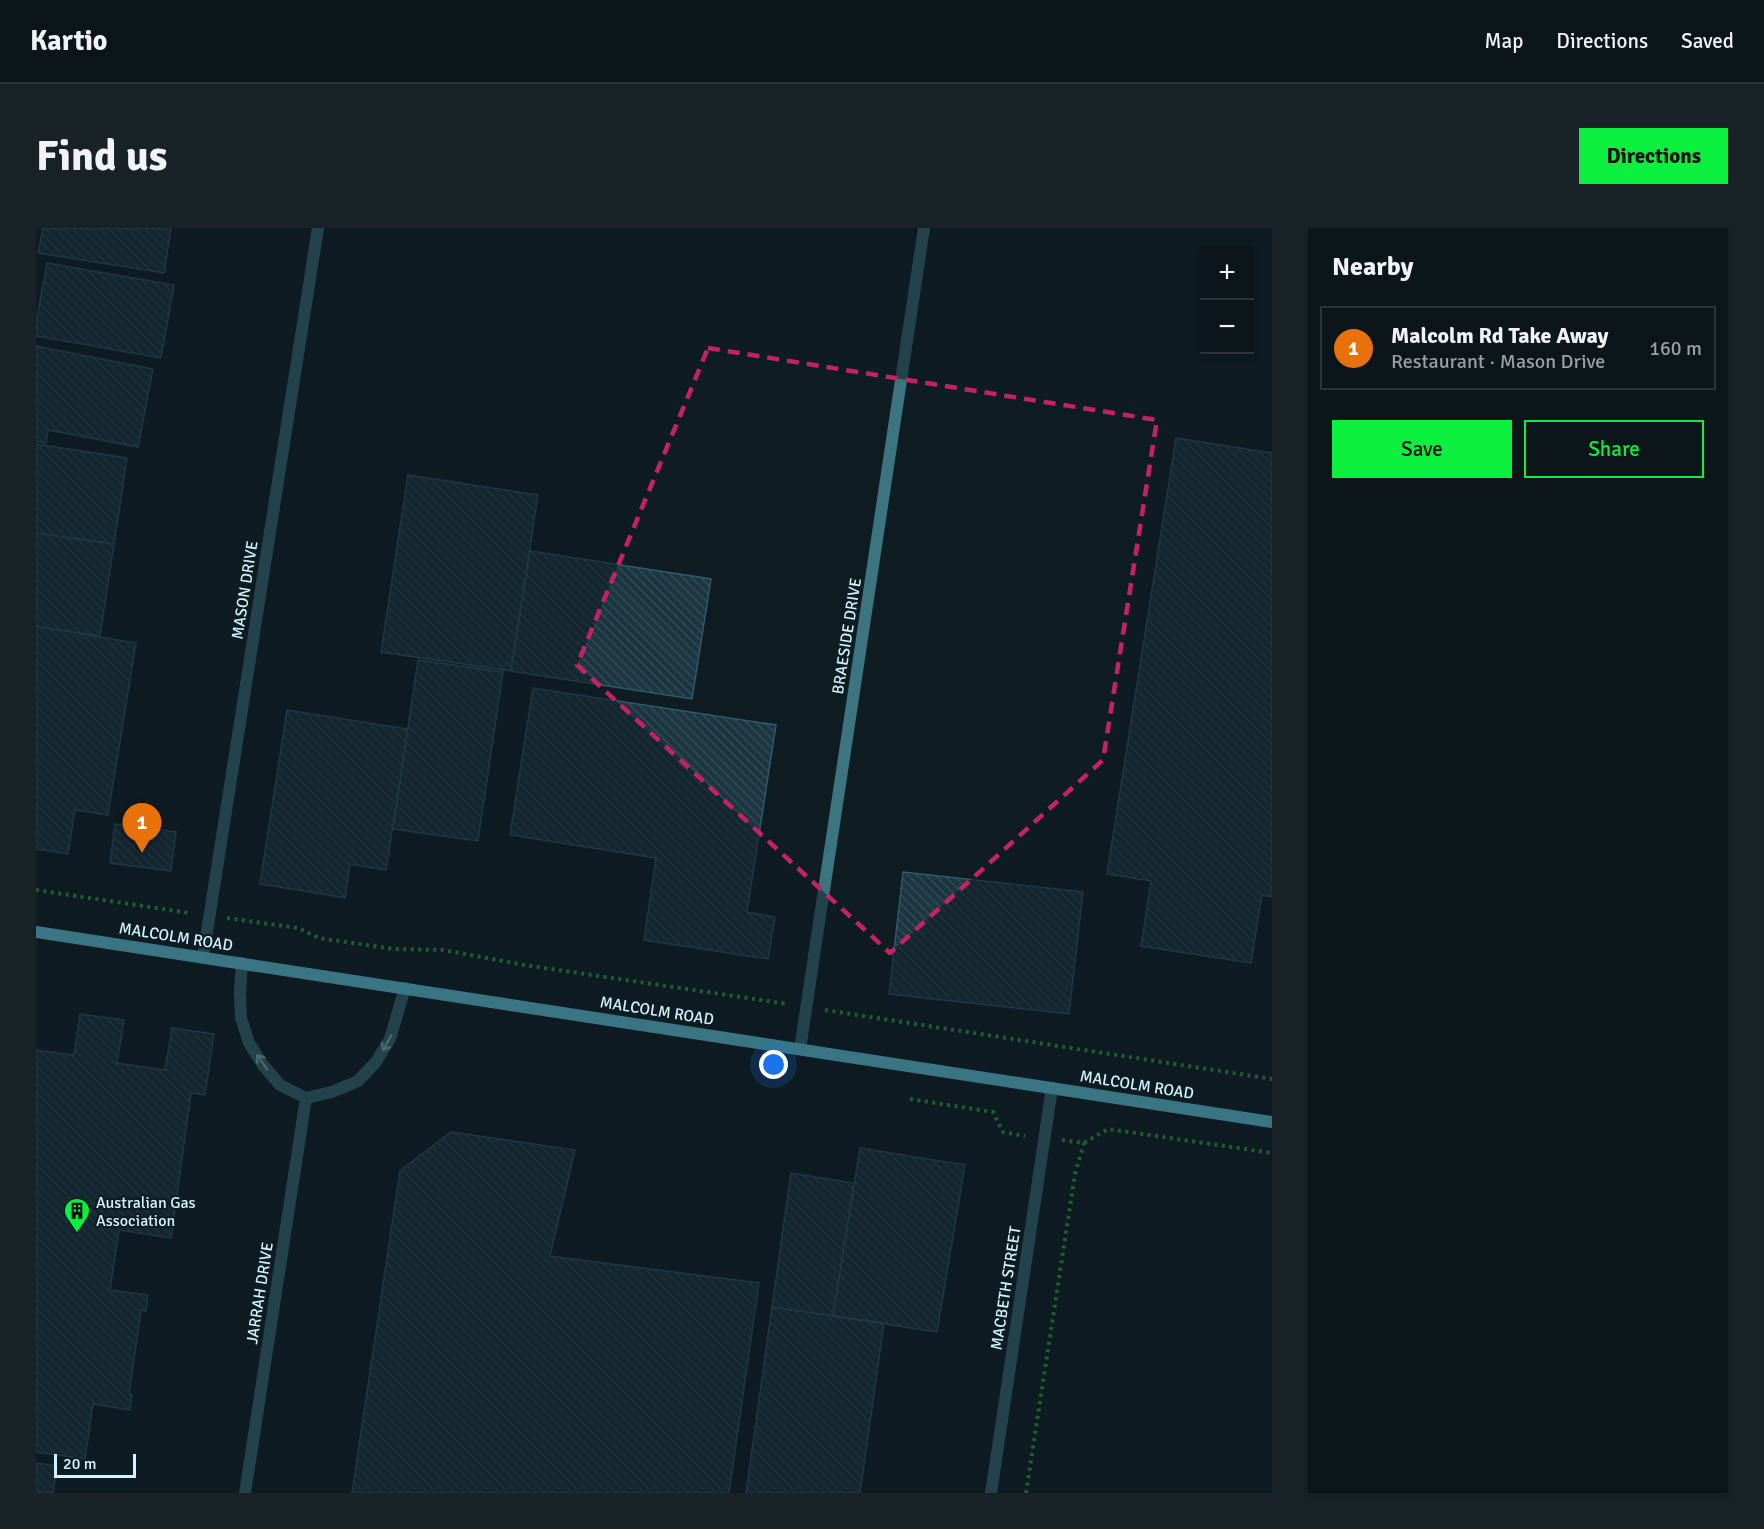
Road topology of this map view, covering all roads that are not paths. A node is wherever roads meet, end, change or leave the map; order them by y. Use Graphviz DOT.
graph roads {
  1 [pos="318,228"];
  2 [pos="924,228"];
  3 [pos="36,932"];
  4 [pos="203,957"];
  5 [pos="242,963"];
  6 [pos="405,988"];
  7 [pos="800,1049"];
  8 [pos="1052,1088"];
  9 [pos="306,1098"];
  10 [pos="1272,1122"];
  11 [pos="245,1493"];
  12 [pos="991,1493"];
  1 -- 4 [label="street, MASON DRIVE"];
  2 -- 7 [label="street, BRAESIDE DRIVE"];
  3 -- 4 [label="street, MALCOLM ROAD"];
  4 -- 5 [label="street, MALCOLM ROAD"];
  5 -- 6 [label="street, MALCOLM ROAD"];
  9 -- 5 [label="street, one-way"];
  6 -- 7 [label="street, MALCOLM ROAD"];
  6 -- 9 [label="street, one-way"];
  7 -- 8 [label="street, MALCOLM ROAD"];
  8 -- 10 [label="street, MALCOLM ROAD"];
  8 -- 12 [label="street, MACBETH STREET"];
  9 -- 11 [label="street, JARRAH DRIVE"];
}
